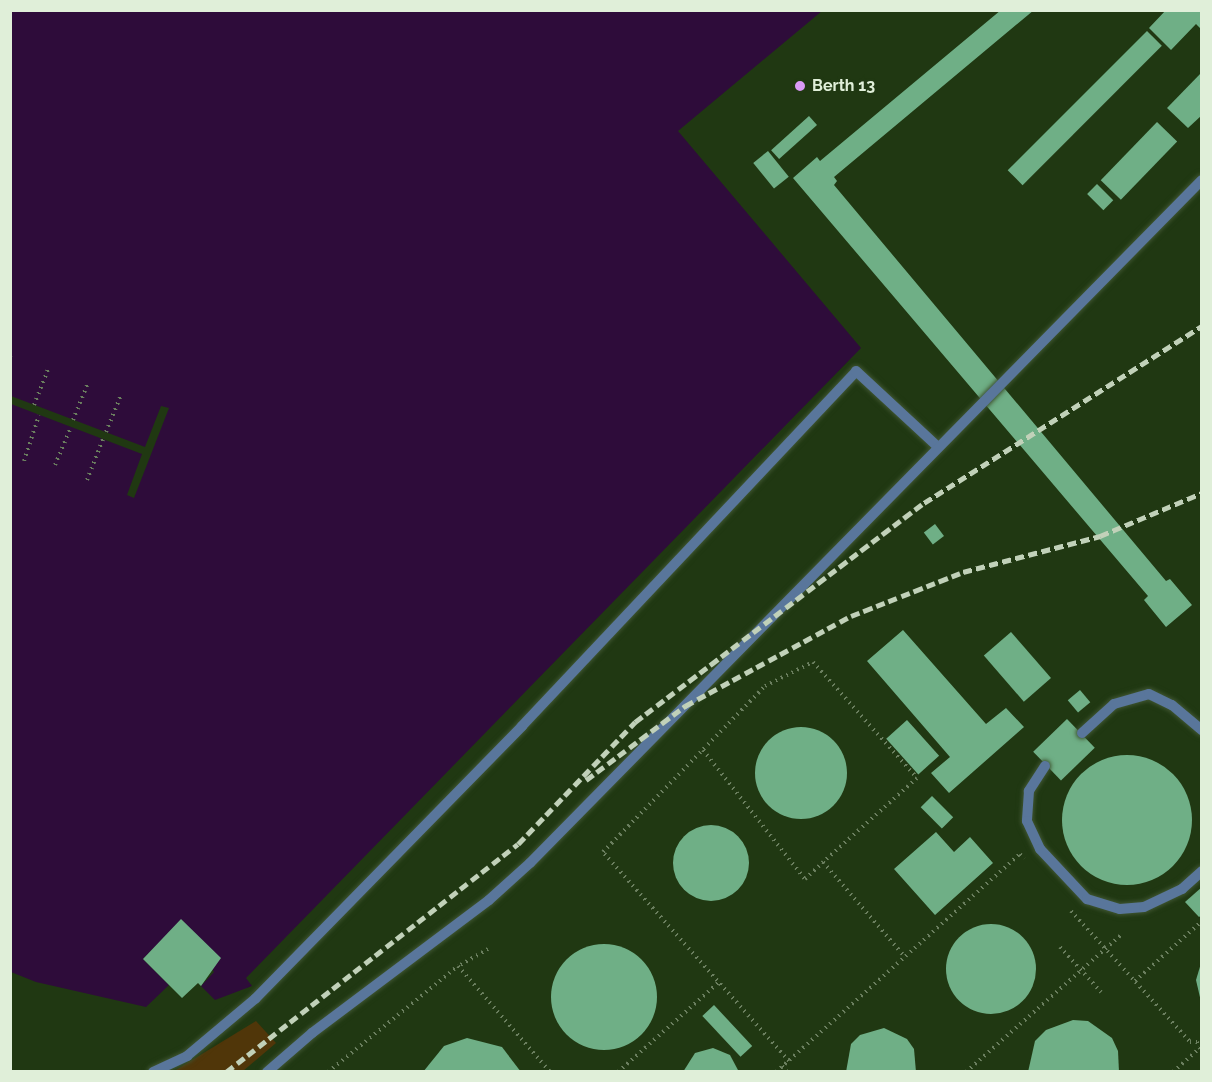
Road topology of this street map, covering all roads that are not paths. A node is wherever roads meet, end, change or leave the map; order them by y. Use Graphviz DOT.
graph roads {
  1 [pos="1202,180"];
  2 [pos="938,447"];
  3 [pos="1202,730"];
  4 [pos="1082,733"];
  5 [pos="1045,766"];
  6 [pos="1202,871"];
  7 [pos="153,1071"];
  8 [pos="267,1071"];
  1 -- 2 [label="lane"];
  2 -- 7 [label="lane"];
  2 -- 8 [label="lane"];
  3 -- 4 [label="lane"];
  5 -- 6 [label="lane"];
}
